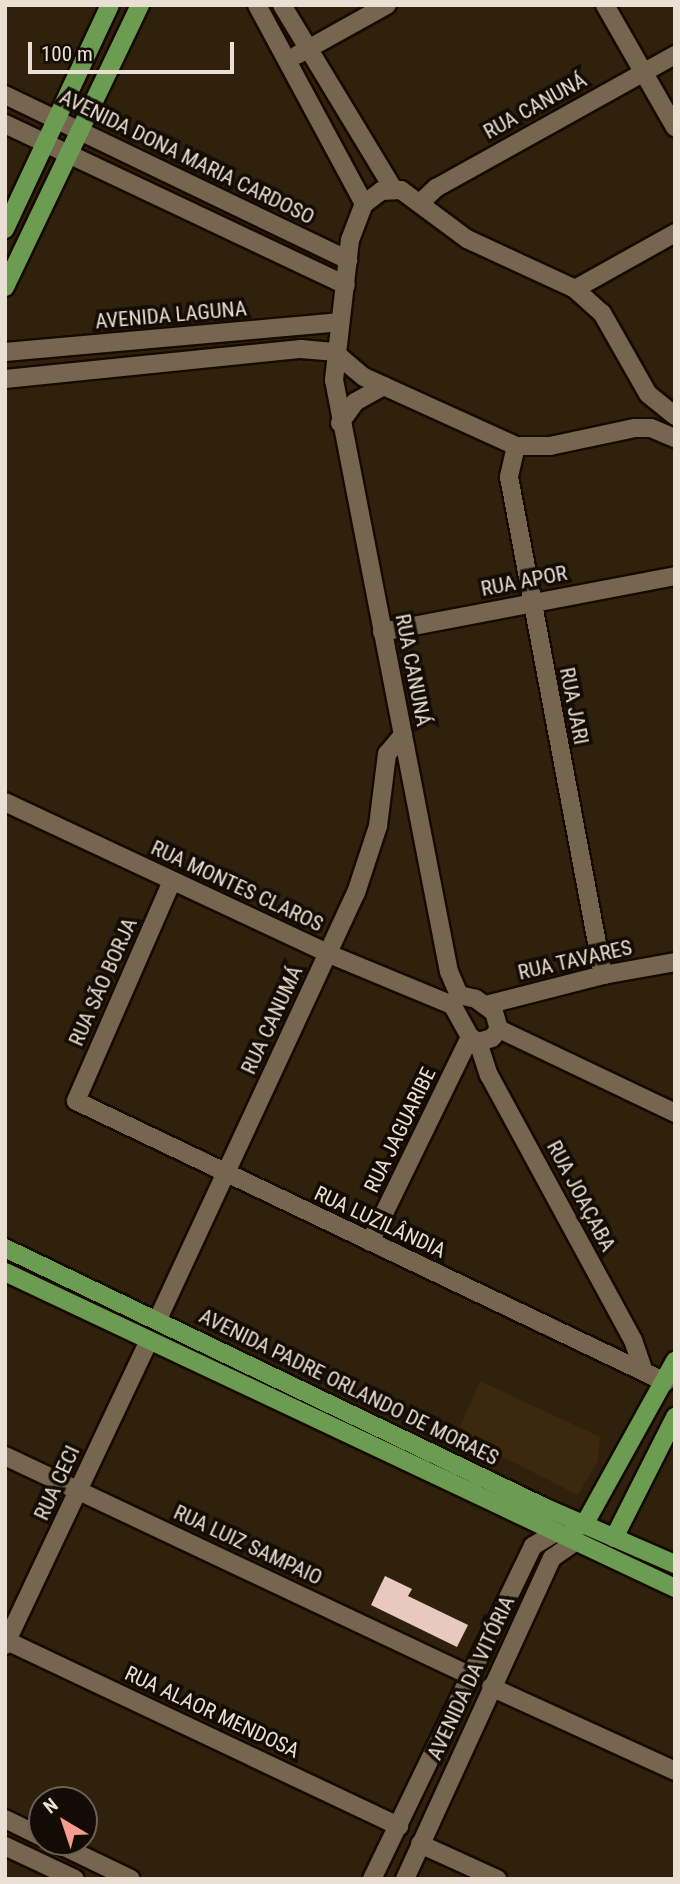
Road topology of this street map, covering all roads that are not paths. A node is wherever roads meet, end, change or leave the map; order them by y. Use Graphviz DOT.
graph roads {
  1 [pos="110,5"];
  2 [pos="140,5"];
  3 [pos="257,5"];
  4 [pos="282,5"];
  5 [pos="387,5"];
  6 [pos="605,5"];
  7 [pos="307,50"];
  8 [pos="675,55"];
  9 [pos="288,61"];
  10 [pos="642,73"];
  11 [pos="5,95"];
  12 [pos="57,119"];
  13 [pos="5,124"];
  14 [pos="675,127"];
  15 [pos="82,131"];
  16 [pos="46,143"];
  17 [pos="368,147"];
  18 [pos="71,155"];
  19 [pos="341,163"];
  20 [pos="393,188"];
  21 [pos="421,202"];
  22 [pos="364,204"];
  23 [pos="5,229"];
  24 [pos="675,233"];
  25 [pos="348,260"];
  26 [pos="346,285"];
  27 [pos="5,288"];
  28 [pos="575,289"];
  29 [pos="339,322"];
  30 [pos="5,352"];
  31 [pos="334,352"];
  32 [pos="5,379"];
  33 [pos="384,386"];
  34 [pos="668,412"];
  35 [pos="340,423"];
  36 [pos="675,438"];
  37 [pos="516,446"];
  38 [pos="675,576"];
  39 [pos="531,602"];
  40 [pos="382,632"];
  41 [pos="403,734"];
  42 [pos="5,802"];
  43 [pos="172,881"];
  44 [pos="329,954"];
  45 [pos="675,962"];
  46 [pos="603,975"];
  47 [pos="456,1000"];
  48 [pos="486,1005"];
  49 [pos="499,1029"];
  50 [pos="474,1040"];
  51 [pos="76,1101"];
  52 [pos="675,1114"];
  53 [pos="225,1173"];
  54 [pos="370,1242"];
  55 [pos="5,1248"];
  56 [pos="5,1272"];
  57 [pos="158,1320"];
  58 [pos="149,1340"];
  59 [pos="675,1361"];
  60 [pos="644,1373"];
  61 [pos="665,1382"];
  62 [pos="675,1417"];
  63 [pos="5,1456"];
  64 [pos="78,1490"];
  65 [pos="556,1532"];
  66 [pos="580,1533"];
  67 [pos="614,1538"];
  68 [pos="675,1564"];
  69 [pos="675,1588"];
  70 [pos="6,1642"];
  71 [pos="471,1676"];
  72 [pos="491,1687"];
  73 [pos="675,1771"];
  74 [pos="5,1819"];
  75 [pos="399,1826"];
  76 [pos="28,1830"];
  77 [pos="420,1844"];
  78 [pos="5,1846"];
  79 [pos="83,1856"];
  80 [pos="75,1879"];
  81 [pos="131,1879"];
  82 [pos="372,1879"];
  83 [pos="405,1879"];
  84 [pos="497,1879"];
  1 -- 12 [label="main road"];
  2 -- 15 [label="main road"];
  3 -- 9 [label="street"];
  4 -- 7 [label="street"];
  5 -- 7 [label="street"];
  6 -- 10 [label="street"];
  7 -- 9 [label="street"];
  7 -- 17 [label="street"];
  8 -- 10 [label="street, RUA CANUNÁ"];
  9 -- 19 [label="street"];
  10 -- 14 [label="street"];
  10 -- 21 [label="street, RUA CANUNÁ"];
  11 -- 12 [label="street, AVENIDA DONA MARIA CARDOSO"];
  12 -- 15 [label="street, AVENIDA DONA MARIA CARDOSO"];
  12 -- 16 [label="main road"];
  13 -- 16 [label="street"];
  15 -- 18 [label="main road"];
  15 -- 25 [label="street, AVENIDA DONA MARIA CARDOSO"];
  16 -- 18 [label="street"];
  16 -- 23 [label="main road"];
  17 -- 19 [label="street"];
  17 -- 20 [label="street"];
  18 -- 26 [label="street"];
  18 -- 27 [label="main road"];
  19 -- 22 [label="street"];
  20 -- 21 [label="street"];
  20 -- 22 [label="street"];
  21 -- 28 [label="street"];
  22 -- 25 [label="street, RUA CANUNÁ"];
  24 -- 28 [label="street"];
  25 -- 26 [label="street, RUA CANUNÁ"];
  26 -- 29 [label="street, RUA CANUNÁ"];
  28 -- 34 [label="street"];
  29 -- 30 [label="street, AVENIDA LAGUNA"];
  29 -- 31 [label="street, RUA CANUNÁ"];
  31 -- 32 [label="street"];
  31 -- 33 [label="street"];
  31 -- 35 [label="street, RUA CANUNÁ"];
  33 -- 35 [label="street"];
  33 -- 37 [label="street"];
  35 -- 40 [label="street, RUA CANUNÁ"];
  36 -- 37 [label="street"];
  37 -- 39 [label="street, RUA JARI"];
  38 -- 39 [label="street, RUA APOR"];
  39 -- 40 [label="street, RUA APOR"];
  39 -- 46 [label="street, RUA JARI"];
  40 -- 41 [label="street, RUA CANUNÁ"];
  41 -- 44 [label="street, RUA CANUMÁ"];
  41 -- 47 [label="street, RUA CANUNÁ"];
  42 -- 43 [label="street, RUA MONTES CLAROS"];
  43 -- 44 [label="street, RUA MONTES CLAROS"];
  43 -- 51 [label="street, RUA SÃO BORJA"];
  44 -- 47 [label="street, RUA MONTES CLAROS"];
  44 -- 53 [label="street, RUA CANUMÁ"];
  45 -- 46 [label="street, RUA TAVARES"];
  46 -- 48 [label="street, RUA TAVARES"];
  47 -- 48 [label="street, RUA MONTES CLAROS"];
  47 -- 50 [label="street, RUA CANUNÁ"];
  48 -- 49 [label="street"];
  49 -- 50 [label="street"];
  49 -- 52 [label="street"];
  50 -- 54 [label="street, RUA JAGUARIBE"];
  50 -- 60 [label="street, RUA JOAÇABA"];
  51 -- 53 [label="street, RUA LUZILÂNDIA"];
  53 -- 54 [label="street, RUA LUZILÂNDIA"];
  53 -- 57 [label="street, RUA CANUMÁ"];
  54 -- 60 [label="street, RUA LUZILÂNDIA"];
  55 -- 57 [label="main road, AVENIDA PADRE ORLANDO DE MORAES"];
  56 -- 58 [label="main road, AVENIDA PADRE ORLANDO DE MORAES"];
  57 -- 66 [label="main road, AVENIDA PADRE ORLANDO DE MORAES"];
  58 -- 64 [label="street, RUA CECI"];
  58 -- 65 [label="main road, AVENIDA PADRE ORLANDO DE MORAES"];
  59 -- 61 [label="main road"];
  60 -- 61 [label="street, RUA LUZILÂNDIA"];
  61 -- 66 [label="main road"];
  62 -- 67 [label="main road"];
  63 -- 64 [label="street, RUA LUIZ SAMPAIO"];
  64 -- 70 [label="street, RUA CECI"];
  64 -- 71 [label="street, RUA LUIZ SAMPAIO"];
  65 -- 66 [label="main road"];
  65 -- 71 [label="street, AVENIDA DA VITÓRIA"];
  66 -- 67 [label="main road"];
  66 -- 69 [label="main road, AVENIDA PADRE ORLANDO DE MORAES"];
  66 -- 72 [label="street, AVENIDA DA VITÓRIA"];
  67 -- 68 [label="main road"];
  70 -- 75 [label="street, RUA ALAOR MENDOSA"];
  71 -- 75 [label="street, AVENIDA DA VITÓRIA"];
  72 -- 73 [label="street"];
  72 -- 77 [label="street, AVENIDA DA VITÓRIA"];
  74 -- 76 [label="street"];
  75 -- 82 [label="street, AVENIDA DA VITÓRIA"];
  77 -- 83 [label="street, AVENIDA DA VITÓRIA"];
  77 -- 84 [label="street"];
  78 -- 80 [label="street"];
  79 -- 81 [label="street"];
}
